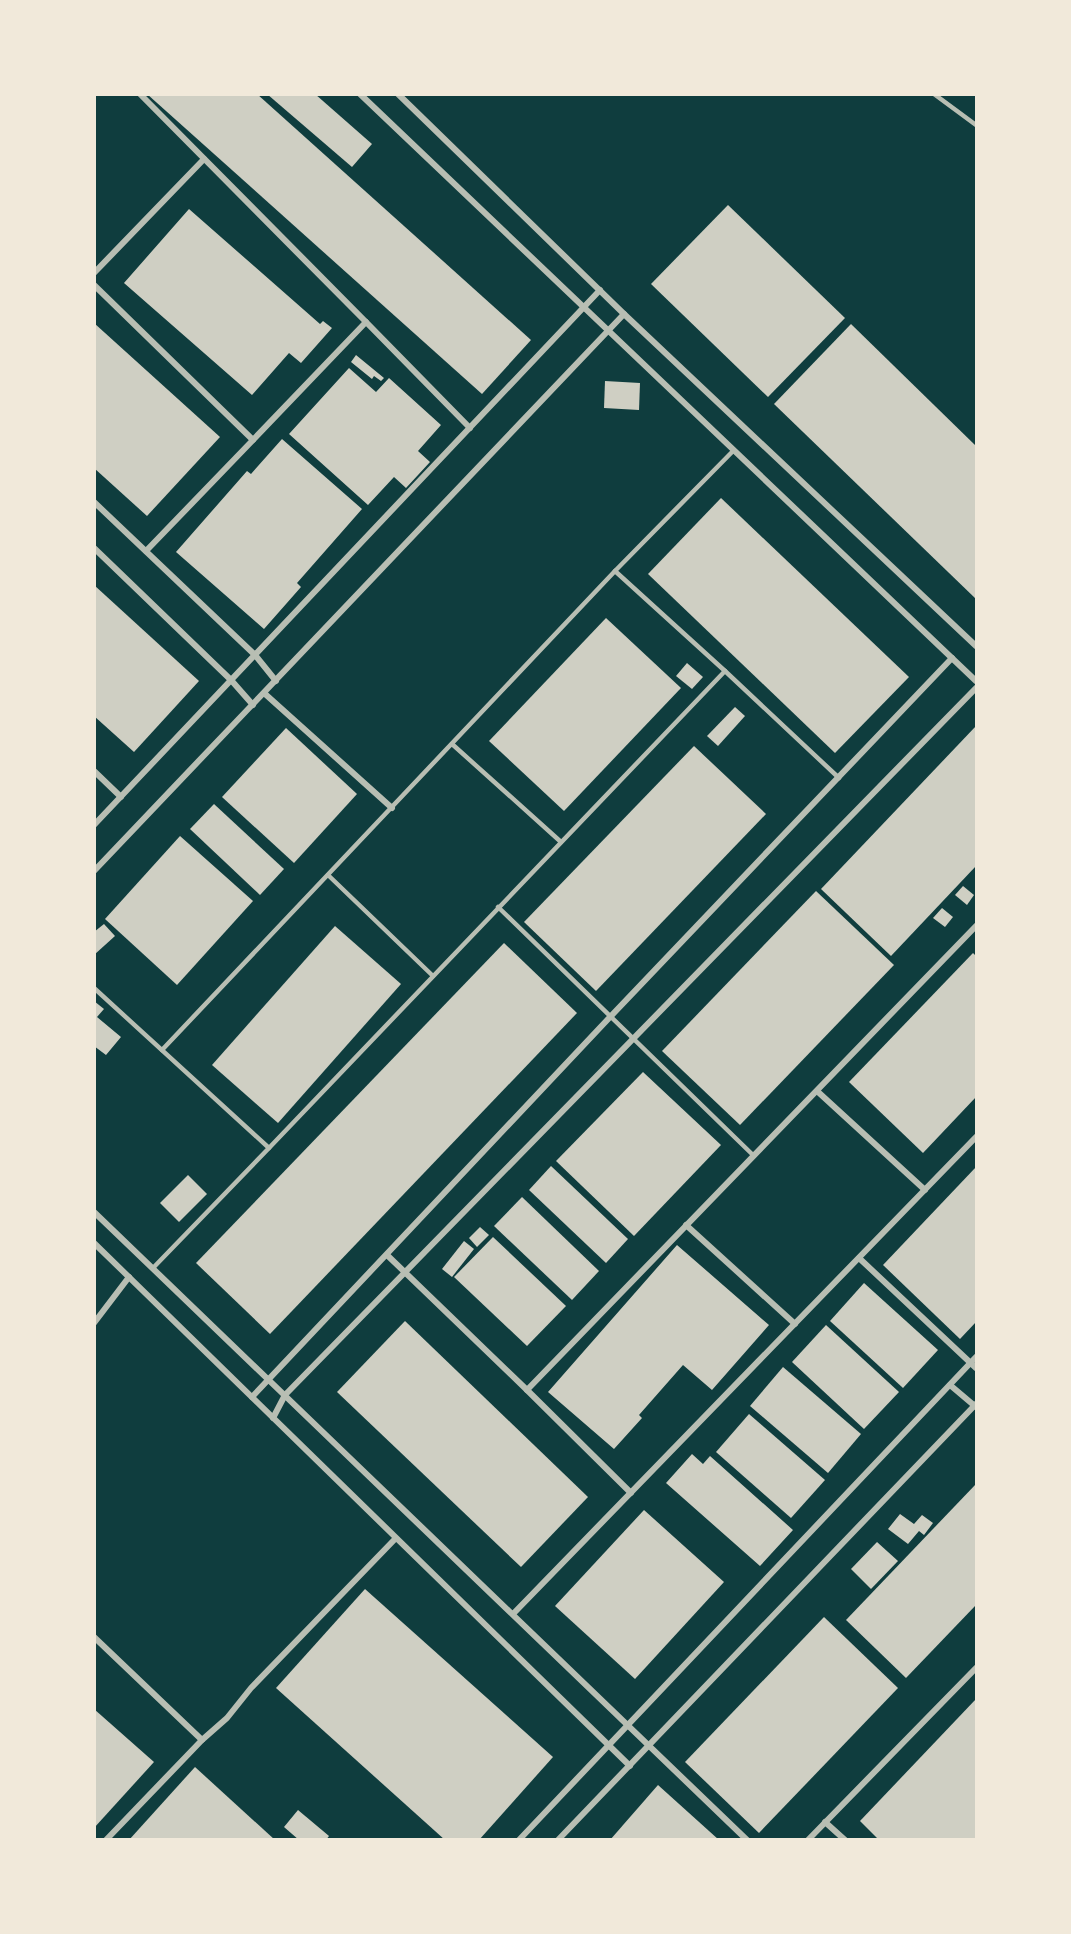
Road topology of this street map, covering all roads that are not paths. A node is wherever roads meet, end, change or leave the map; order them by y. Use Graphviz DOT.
graph roads {
  1 [pos="140,94"];
  2 [pos="360,94"];
  3 [pos="398,94"];
  4 [pos="934,94"];
  5 [pos="976,125"];
  6 [pos="204,159"];
  7 [pos="94,273"];
  8 [pos="94,285"];
  9 [pos="600,290"];
  10 [pos="584,307"];
  11 [pos="624,314"];
  12 [pos="366,322"];
  13 [pos="608,331"];
  14 [pos="470,428"];
  15 [pos="253,440"];
  16 [pos="734,450"];
  17 [pos="94,502"];
  18 [pos="94,548"];
  19 [pos="146,551"];
  20 [pos="615,571"];
  21 [pos="976,646"];
  22 [pos="255,655"];
  23 [pos="952,658"];
  24 [pos="724,671"];
  25 [pos="231,680"];
  26 [pos="276,681"];
  27 [pos="976,681"];
  28 [pos="976,688"];
  29 [pos="264,693"];
  30 [pos="253,705"];
  31 [pos="452,744"];
  32 [pos="94,771"];
  33 [pos="839,778"];
  34 [pos="121,797"];
  35 [pos="392,808"];
  36 [pos="94,825"];
  37 [pos="561,842"];
  38 [pos="94,872"];
  39 [pos="328,876"];
  40 [pos="498,907"];
  41 [pos="976,926"];
  42 [pos="433,975"];
  43 [pos="94,988"];
  44 [pos="611,1016"];
  45 [pos="633,1040"];
  46 [pos="162,1050"];
  47 [pos="817,1091"];
  48 [pos="976,1137"];
  49 [pos="269,1148"];
  50 [pos="754,1155"];
  51 [pos="925,1190"];
  52 [pos="94,1212"];
  53 [pos="686,1225"];
  54 [pos="94,1243"];
  55 [pos="387,1255"];
  56 [pos="859,1258"];
  57 [pos="153,1268"];
  58 [pos="405,1273"];
  59 [pos="129,1277"];
  60 [pos="94,1323"];
  61 [pos="795,1324"];
  62 [pos="976,1357"];
  63 [pos="971,1362"];
  64 [pos="976,1368"];
  65 [pos="268,1380"];
  66 [pos="950,1385"];
  67 [pos="527,1390"];
  68 [pos="285,1395"];
  69 [pos="252,1397"];
  70 [pos="976,1406"];
  71 [pos="273,1418"];
  72 [pos="631,1493"];
  73 [pos="395,1539"];
  74 [pos="513,1614"];
  75 [pos="94,1637"];
  76 [pos="976,1668"];
  77 [pos="628,1725"];
  78 [pos="202,1740"];
  79 [pos="608,1746"];
  80 [pos="649,1746"];
  81 [pos="630,1766"];
  82 [pos="825,1822"];
  83 [pos="106,1839"];
  84 [pos="519,1839"];
  85 [pos="558,1839"];
  86 [pos="747,1839"];
  87 [pos="808,1839"];
  88 [pos="845,1839"];
  1 -- 6 [label="street"];
  2 -- 10 [label="street"];
  3 -- 9 [label="street"];
  4 -- 5 [label="lane"];
  6 -- 7 [label="street"];
  6 -- 12 [label="street"];
  8 -- 15 [label="street"];
  9 -- 10 [label="street"];
  9 -- 11 [label="street"];
  10 -- 13 [label="street"];
  10 -- 14 [label="street"];
  11 -- 13 [label="street"];
  11 -- 21 [label="street"];
  12 -- 14 [label="street"];
  12 -- 15 [label="street"];
  13 -- 16 [label="street"];
  13 -- 26 [label="street"];
  14 -- 22 [label="street"];
  15 -- 19 [label="street"];
  16 -- 20 [label="lane"];
  16 -- 23 [label="street"];
  17 -- 19 [label="street"];
  18 -- 25 [label="street"];
  19 -- 22 [label="street"];
  20 -- 24 [label="lane"];
  20 -- 31 [label="lane"];
  22 -- 25 [label="street"];
  22 -- 26 [label="street"];
  23 -- 27 [label="street"];
  23 -- 33 [label="street"];
  24 -- 33 [label="lane"];
  24 -- 37 [label="lane"];
  25 -- 30 [label="street"];
  25 -- 34 [label="street"];
  26 -- 29 [label="street"];
  28 -- 45 [label="street"];
  29 -- 30 [label="street"];
  29 -- 35 [label="street"];
  30 -- 38 [label="street"];
  31 -- 35 [label="lane"];
  31 -- 37 [label="lane"];
  32 -- 34 [label="street"];
  33 -- 44 [label="street"];
  34 -- 36 [label="street"];
  35 -- 39 [label="lane"];
  37 -- 40 [label="lane"];
  39 -- 42 [label="lane"];
  39 -- 46 [label="lane"];
  40 -- 42 [label="lane"];
  40 -- 44 [label="lane"];
  41 -- 47 [label="street"];
  42 -- 49 [label="lane"];
  43 -- 46 [label="lane"];
  44 -- 45 [label="lane"];
  44 -- 55 [label="street"];
  45 -- 50 [label="lane"];
  45 -- 58 [label="street"];
  46 -- 49 [label="lane"];
  47 -- 50 [label="street"];
  47 -- 51 [label="street"];
  48 -- 51 [label="street"];
  49 -- 57 [label="lane"];
  50 -- 53 [label="street"];
  51 -- 56 [label="street"];
  52 -- 57 [label="street"];
  53 -- 61 [label="street"];
  53 -- 67 [label="street"];
  54 -- 59 [label="street"];
  55 -- 58 [label="street"];
  55 -- 65 [label="street"];
  56 -- 61 [label="street"];
  56 -- 63 [label="street"];
  57 -- 65 [label="street"];
  58 -- 67 [label="street"];
  58 -- 68 [label="street"];
  59 -- 60 [label="street"];
  59 -- 69 [label="street"];
  61 -- 72 [label="street"];
  62 -- 63 [label="street"];
  63 -- 64 [label="street"];
  63 -- 66 [label="street"];
  65 -- 68 [label="street"];
  65 -- 69 [label="street"];
  66 -- 70 [label="street"];
  66 -- 77 [label="street"];
  67 -- 72 [label="street"];
  68 -- 71 [label="street"];
  68 -- 74 [label="street"];
  69 -- 71 [label="street"];
  70 -- 80 [label="street"];
  71 -- 73 [label="street"];
  72 -- 74 [label="street"];
  73 -- 78 [label="street"];
  73 -- 79 [label="street"];
  74 -- 77 [label="street"];
  75 -- 78 [label="street"];
  76 -- 82 [label="street"];
  77 -- 79 [label="street"];
  77 -- 80 [label="street"];
  78 -- 83 [label="street"];
  79 -- 81 [label="street"];
  79 -- 84 [label="street"];
  80 -- 81 [label="street"];
  80 -- 86 [label="street"];
  81 -- 85 [label="street"];
  82 -- 87 [label="street"];
  82 -- 88 [label="street"];
}
